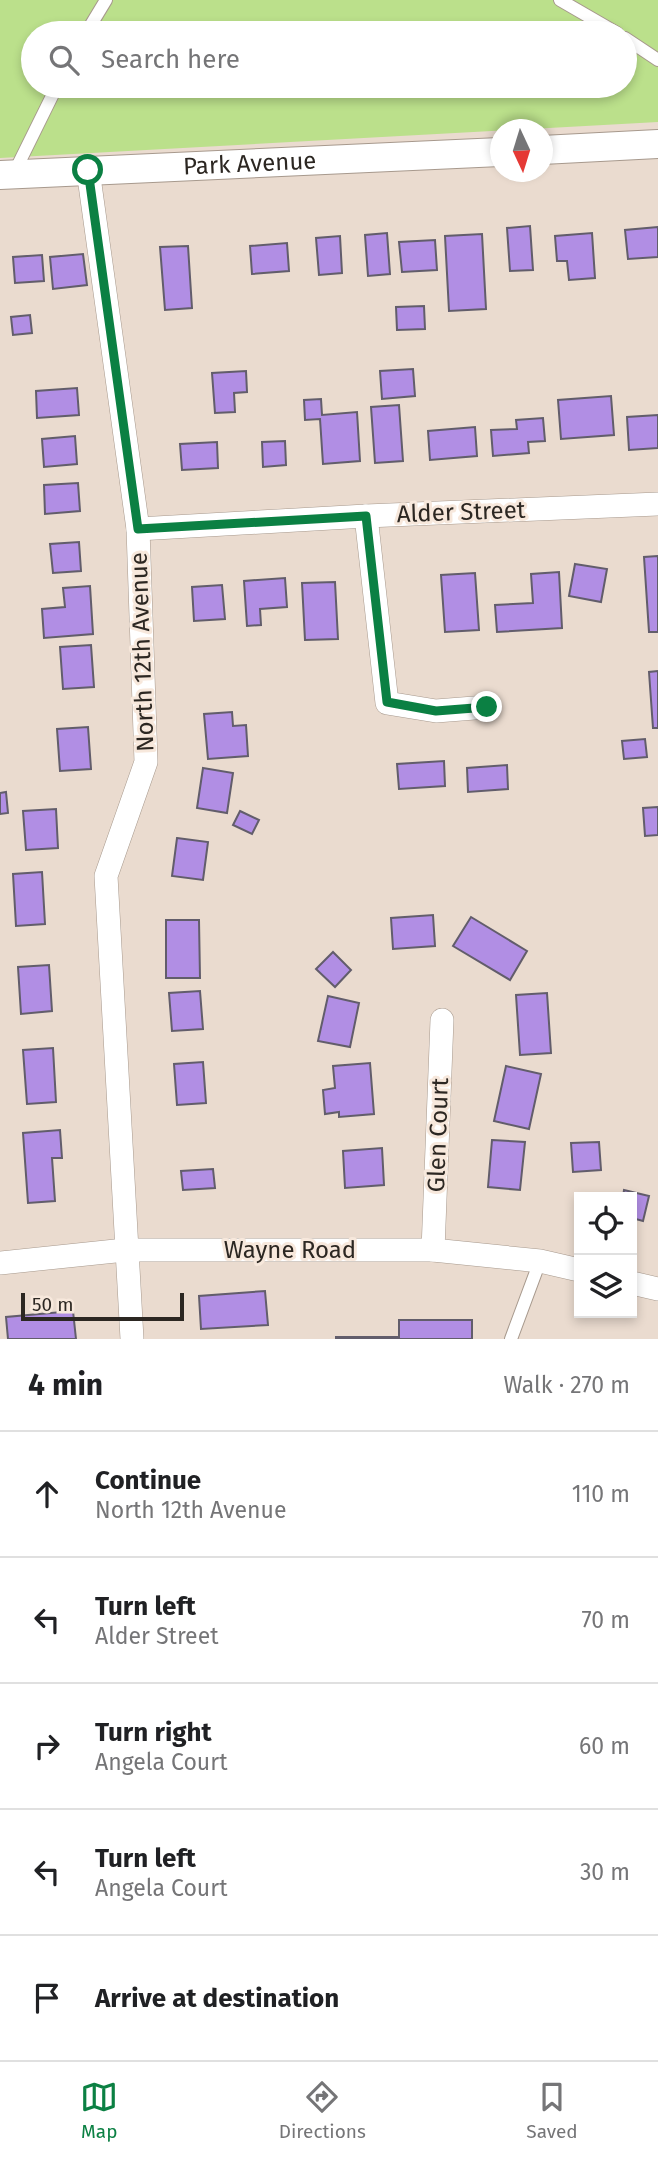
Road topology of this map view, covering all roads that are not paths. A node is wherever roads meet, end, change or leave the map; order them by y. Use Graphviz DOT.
graph roads {
  1 [pos="106,0"];
  2 [pos="560,0"];
  3 [pos="93,21"];
  4 [pos="596,21"];
  5 [pos="637,46"];
  6 [pos="658,60"];
  7 [pos="51,98"];
  8 [pos="658,144"];
  9 [pos="553,149"];
  10 [pos="490,152"];
  11 [pos="88,170"];
  12 [pos="6,175"];
  13 [pos="658,504"];
  14 [pos="366,516"];
  15 [pos="138,529"];
  16 [pos="487,707"];
  17 [pos="442,1020"];
  18 [pos="125,1250"];
  19 [pos="433,1250"];
  20 [pos="540,1261"];
  21 [pos="0,1263"];
  22 [pos="574,1269"];
  23 [pos="637,1284"];
  24 [pos="658,1289"];
  25 [pos="132,1339"];
  26 [pos="511,1339"];
  1 -- 3 [label="lane"];
  2 -- 4 [label="lane"];
  5 -- 6 [label="lane"];
  7 -- 12 [label="lane"];
  8 -- 9 [label="street"];
  10 -- 11 [label="street, Park Avenue"];
  11 -- 12 [label="street, Park Avenue"];
  11 -- 15 [label="street, North 12th Avenue"];
  13 -- 14 [label="street, Alder Street"];
  14 -- 15 [label="street, Alder Street"];
  14 -- 16 [label="street"];
  15 -- 18 [label="street, North 12th Avenue"];
  17 -- 19 [label="street, Glen Court"];
  18 -- 19 [label="street, Wayne Road"];
  18 -- 21 [label="street, Wayne Road"];
  18 -- 25 [label="street, North 12th Avenue"];
  19 -- 20 [label="street, Wayne Road"];
  20 -- 22 [label="street, Wayne Road"];
  20 -- 26 [label="lane"];
  23 -- 24 [label="street"];
}
